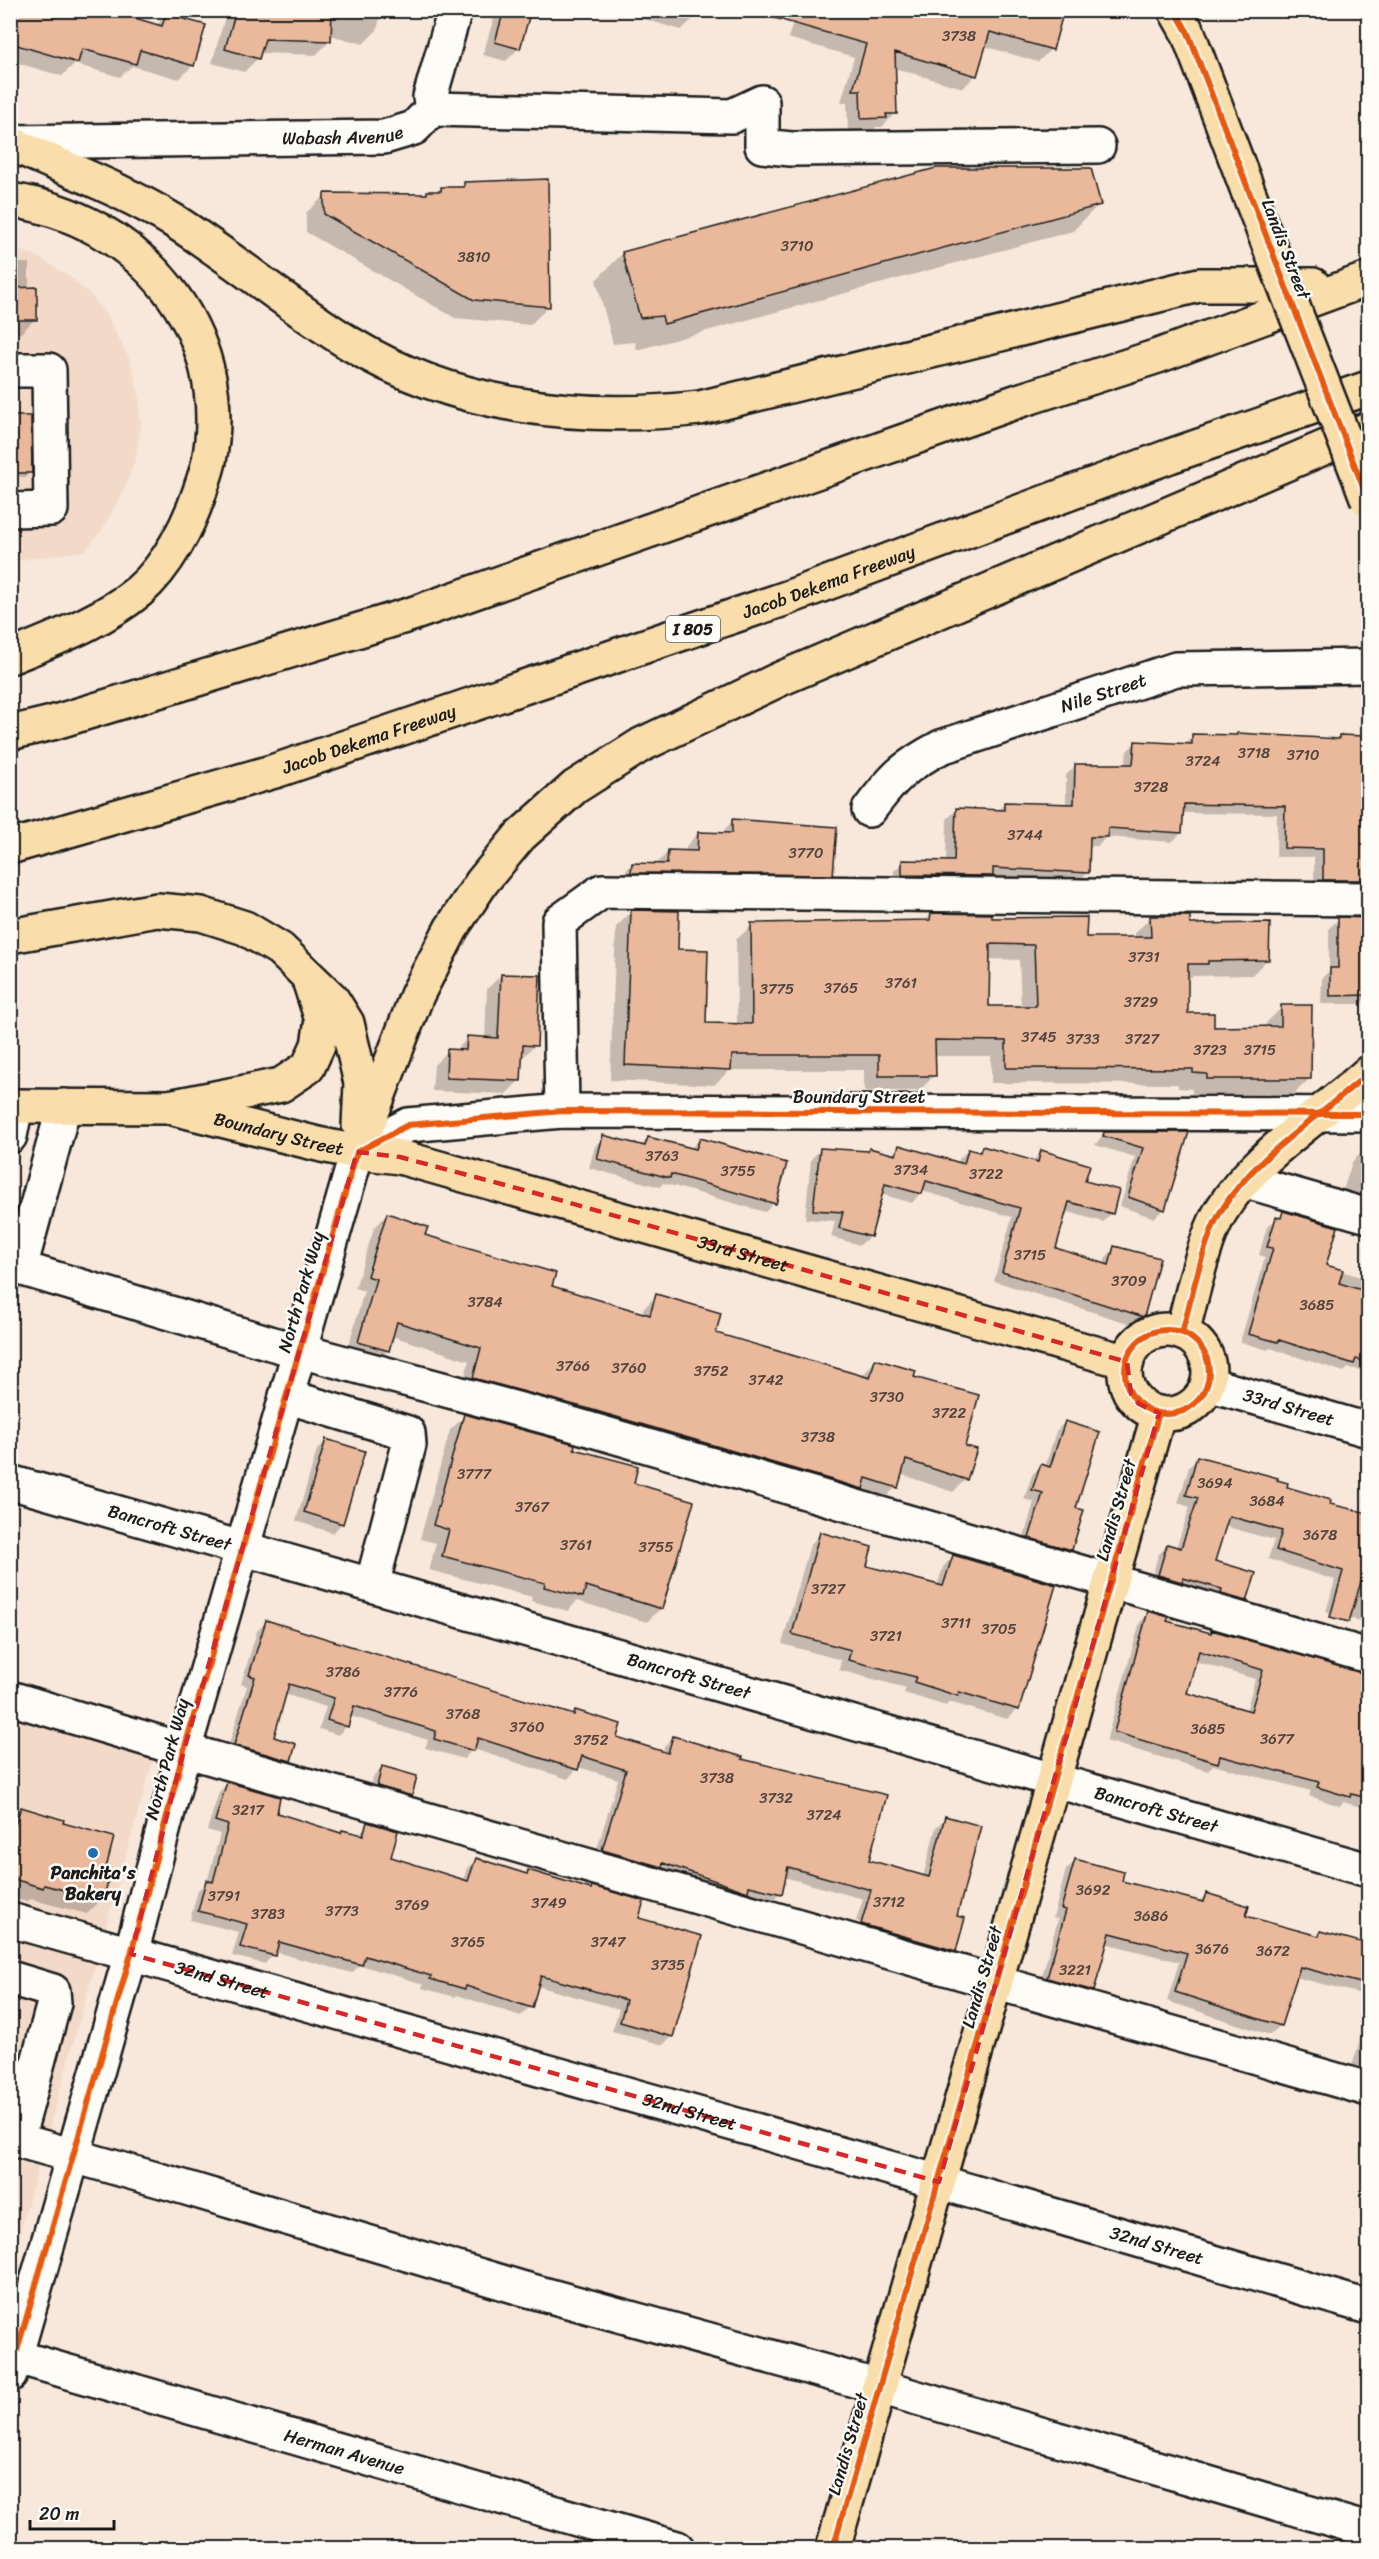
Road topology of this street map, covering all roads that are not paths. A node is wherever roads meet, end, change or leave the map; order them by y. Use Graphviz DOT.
graph roads {
  1 [pos="455,10"];
  2 [pos="1175,10"];
  3 [pos="432,109"];
  4 [pos="10,143"];
  5 [pos="1098,146"];
  6 [pos="10,200"];
  7 [pos="1361,282"];
  8 [pos="10,370"];
  9 [pos="1368,388"];
  10 [pos="1368,429"];
  11 [pos="1368,500"];
  12 [pos="10,510"];
  13 [pos="10,657"];
  14 [pos="1368,666"];
  15 [pos="10,733"];
  16 [pos="869,810"];
  17 [pos="10,847"];
  18 [pos="1368,899"];
  19 [pos="10,936"];
  20 [pos="307,975"];
  21 [pos="1368,1073"];
  22 [pos="64,1106"];
  23 [pos="169,1107"];
  24 [pos="562,1111"];
  25 [pos="1320,1114"];
  26 [pos="1368,1114"];
  27 [pos="12,1116"];
  28 [pos="357,1152"];
  29 [pos="1245,1181"];
  30 [pos="1368,1216"];
  31 [pos="1182,1333"];
  32 [pos="299,1351"];
  33 [pos="1127,1362"];
  34 [pos="1208,1384"];
  35 [pos="286,1396"];
  36 [pos="1159,1413"];
  37 [pos="1368,1430"];
  38 [pos="10,1482"];
  39 [pos="242,1548"];
  40 [pos="1111,1580"];
  41 [pos="372,1585"];
  42 [pos="1368,1656"];
  43 [pos="10,1698"];
  44 [pos="184,1750"];
  45 [pos="1054,1779"];
  46 [pos="1368,1870"];
  47 [pos="10,1920"];
  48 [pos="131,1954"];
  49 [pos="10,1978"];
  50 [pos="996,1982"];
  51 [pos="1368,2089"];
  52 [pos="14,2139"];
  53 [pos="74,2155"];
  54 [pos="939,2182"];
  55 [pos="1368,2307"];
  56 [pos="12,2362"];
  57 [pos="880,2387"];
  58 [pos="1368,2530"];
  59 [pos="677,2548"];
  60 [pos="833,2548"];
  1 -- 3 [label="street"];
  2 -- 11 [label="main road, Landis Street, bridge"];
  3 -- 4 [label="street, Wabash Avenue"];
  3 -- 5 [label="street"];
  4 -- 7 [label="main road"];
  6 -- 13 [label="main road"];
  7 -- 15 [label="main road"];
  8 -- 12 [label="street"];
  9 -- 17 [label="main road, Jacob Dekema Freeway / I 805"];
  10 -- 28 [label="main road"];
  14 -- 16 [label="street, Nile Street"];
  18 -- 24 [label="street"];
  19 -- 20 [label="main road"];
  20 -- 23 [label="main road"];
  20 -- 28 [label="main road"];
  21 -- 25 [label="main road"];
  22 -- 23 [label="main road, Boundary Street"];
  22 -- 27 [label="main road, Boundary Street"];
  22 -- 32 [label="street"];
  23 -- 28 [label="main road, Boundary Street"];
  24 -- 25 [label="street, Boundary Street"];
  24 -- 28 [label="street, Boundary Street"];
  25 -- 26 [label="street, Boundary Street"];
  25 -- 29 [label="main road"];
  28 -- 32 [label="street, North Park Way"];
  28 -- 33 [label="main road, 33rd Street"];
  29 -- 30 [label="street"];
  29 -- 31 [label="main road"];
  31 -- 33 [label="main road"];
  31 -- 34 [label="main road"];
  32 -- 35 [label="street, North Park Way"];
  32 -- 40 [label="street"];
  33 -- 36 [label="main road"];
  34 -- 36 [label="main road"];
  34 -- 37 [label="street, 33rd Street"];
  35 -- 39 [label="street, North Park Way"];
  35 -- 41 [label="street"];
  36 -- 40 [label="main road, Landis Street"];
  38 -- 39 [label="street, Bancroft Street"];
  39 -- 41 [label="street, Bancroft Street"];
  39 -- 44 [label="street, North Park Way"];
  40 -- 42 [label="street"];
  40 -- 45 [label="main road, Landis Street"];
  41 -- 45 [label="street, Bancroft Street"];
  43 -- 44 [label="street"];
  44 -- 48 [label="street, North Park Way"];
  44 -- 50 [label="street"];
  45 -- 46 [label="street, Bancroft Street"];
  45 -- 50 [label="main road, Landis Street"];
  47 -- 48 [label="street, 32nd Street"];
  48 -- 53 [label="street, North Park Way"];
  48 -- 54 [label="street, 32nd Street"];
  49 -- 52 [label="street"];
  50 -- 51 [label="street"];
  50 -- 54 [label="main road, Landis Street"];
  52 -- 53 [label="street"];
  53 -- 56 [label="street, North Park Way"];
  53 -- 57 [label="street"];
  54 -- 55 [label="street, 32nd Street"];
  54 -- 57 [label="main road, Landis Street"];
  56 -- 59 [label="street, Herman Avenue"];
  57 -- 58 [label="street"];
  57 -- 60 [label="main road, Landis Street"];
}
